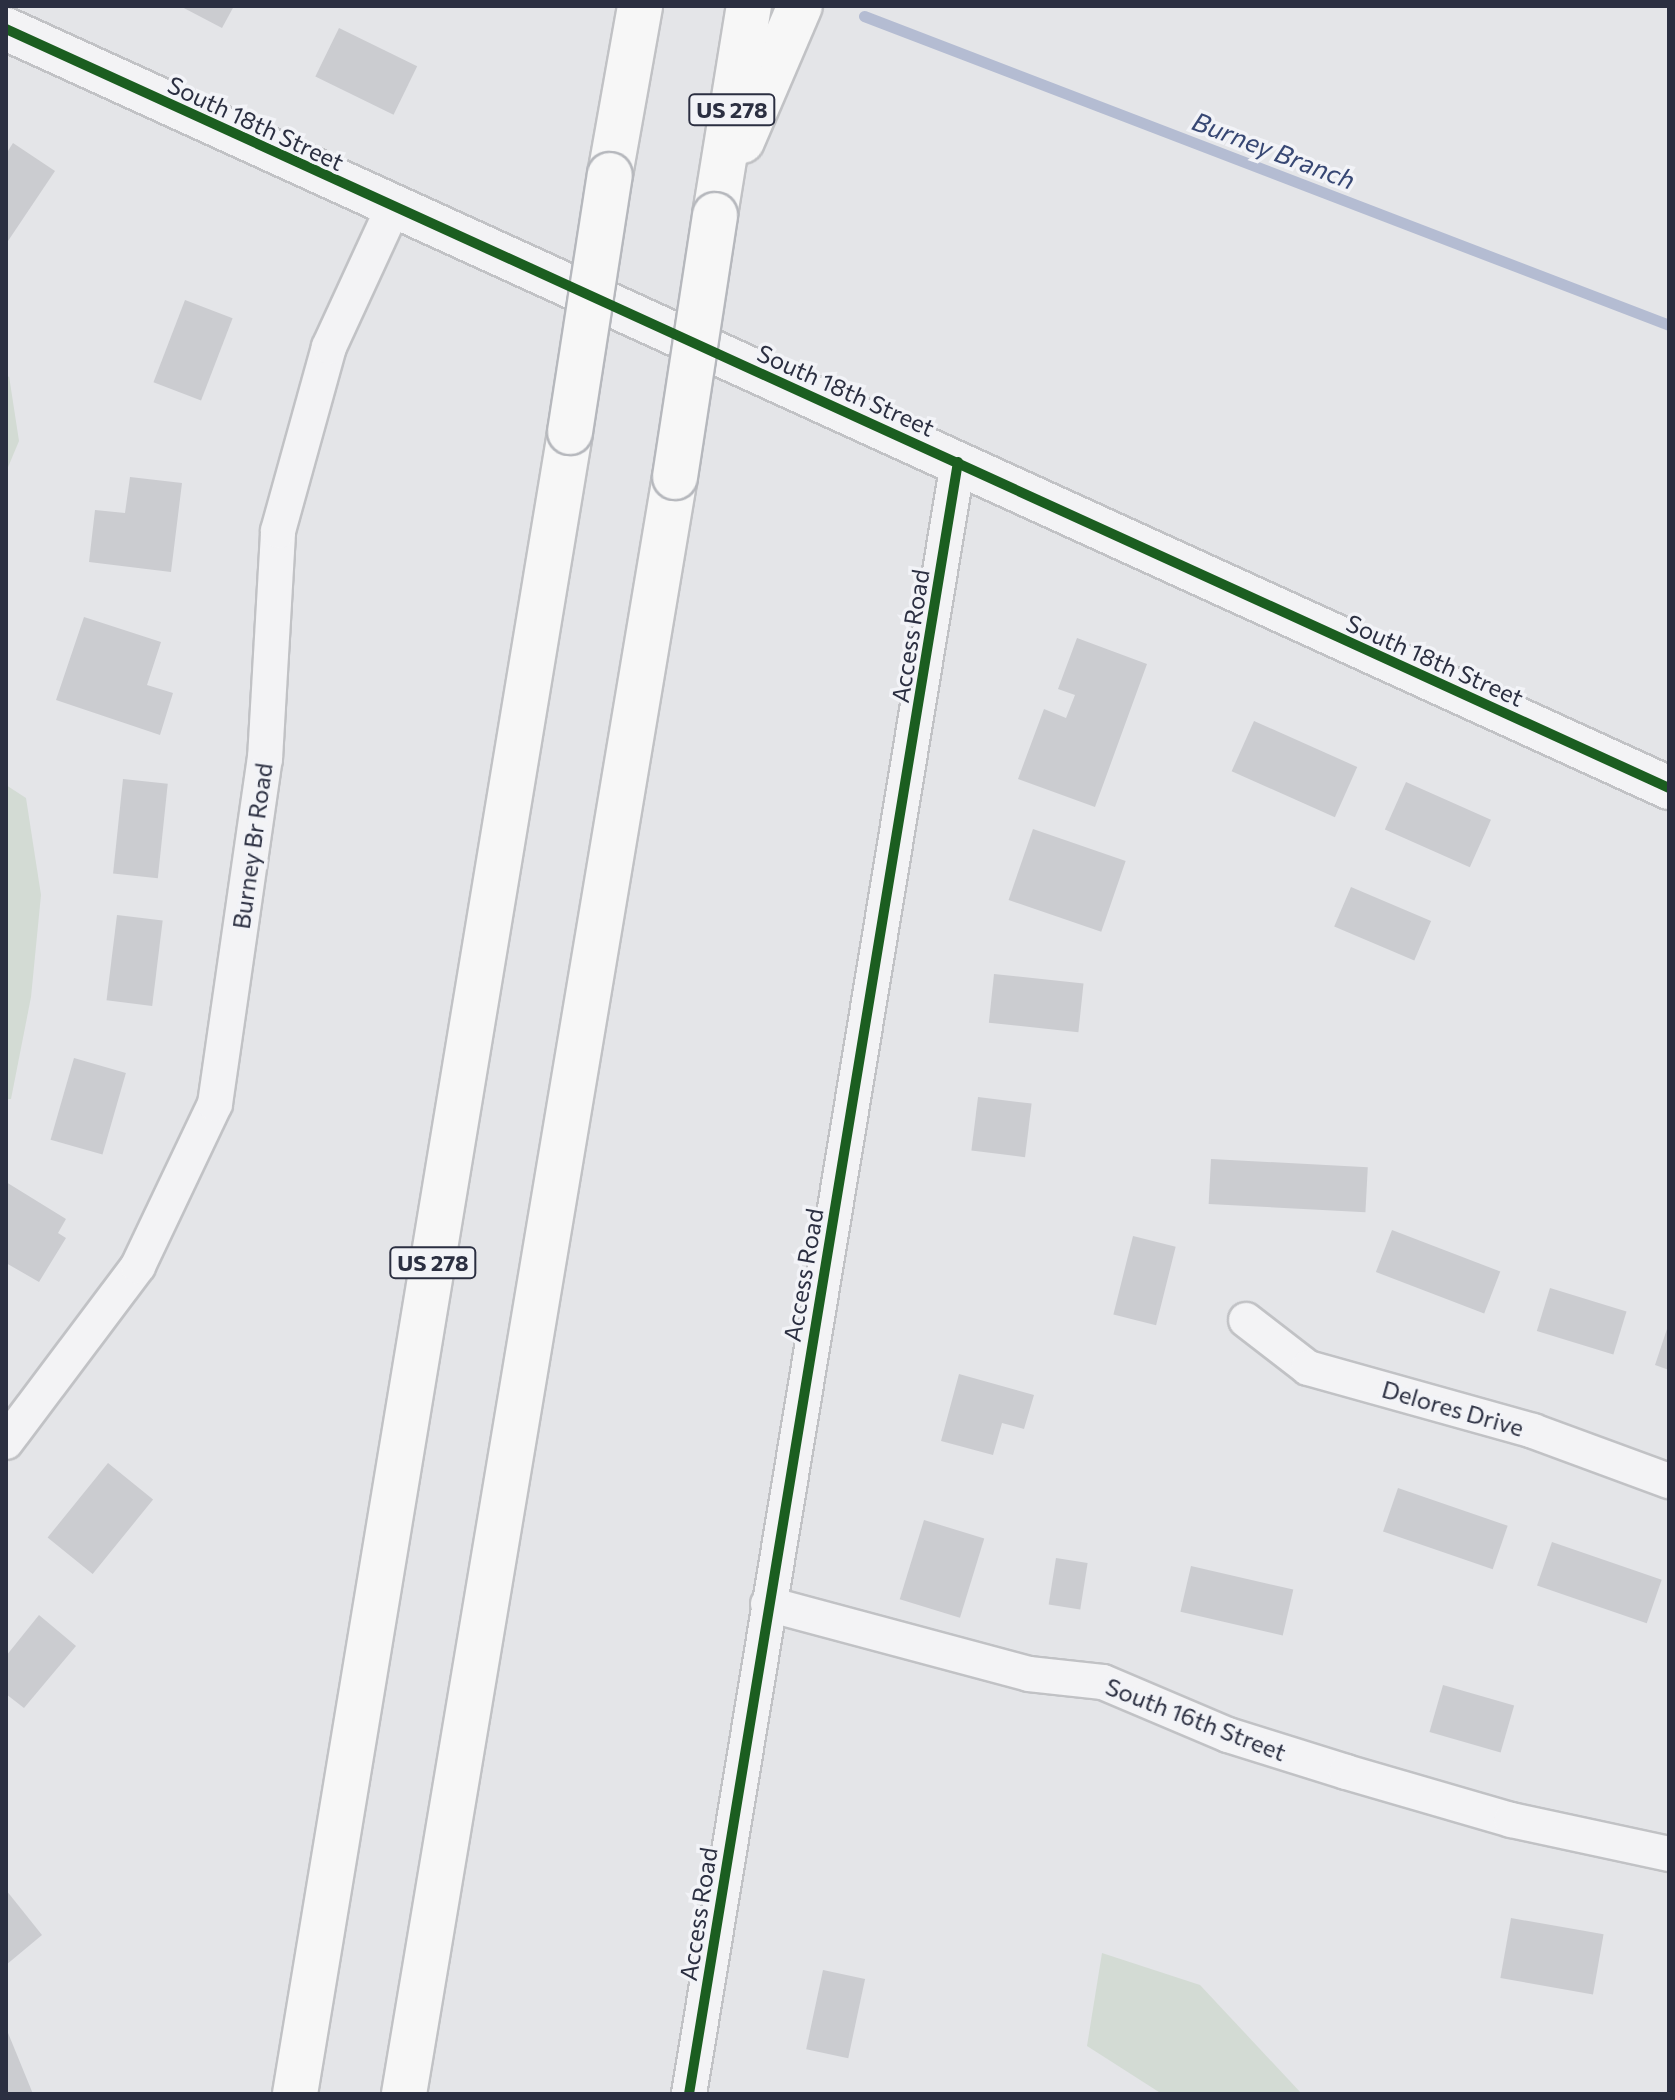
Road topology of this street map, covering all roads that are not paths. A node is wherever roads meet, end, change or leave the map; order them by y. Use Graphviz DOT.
graph roads {
  1 [pos="13,6"];
  2 [pos="640,6"];
  3 [pos="749,6"];
  4 [pos="800,6"];
  5 [pos="6,15"];
  6 [pos="6,29"];
  7 [pos="716,205"];
  8 [pos="393,208"];
  9 [pos="958,462"];
  10 [pos="1669,788"];
  11 [pos="1246,1320"];
  12 [pos="6,1442"];
  13 [pos="1669,1481"];
  14 [pos="768,1604"];
  15 [pos="1669,1854"];
  16 [pos="295,2094"];
  17 [pos="404,2094"];
  18 [pos="689,2094"];
  1 -- 5 [label="street"];
  2 -- 16 [label="highway, US 278, bridge"];
  3 -- 7 [label="highway, US 278"];
  4 -- 7 [label="highway"];
  6 -- 8 [label="street, South 18th Street"];
  7 -- 17 [label="highway, US 278, bridge"];
  8 -- 9 [label="street, South 18th Street"];
  8 -- 12 [label="street, Burney Br Road"];
  9 -- 10 [label="street, South 18th Street"];
  9 -- 14 [label="street, Access Road"];
  11 -- 13 [label="street, Delores Drive"];
  14 -- 15 [label="street, South 16th Street"];
  14 -- 18 [label="street, Access Road"];
}
